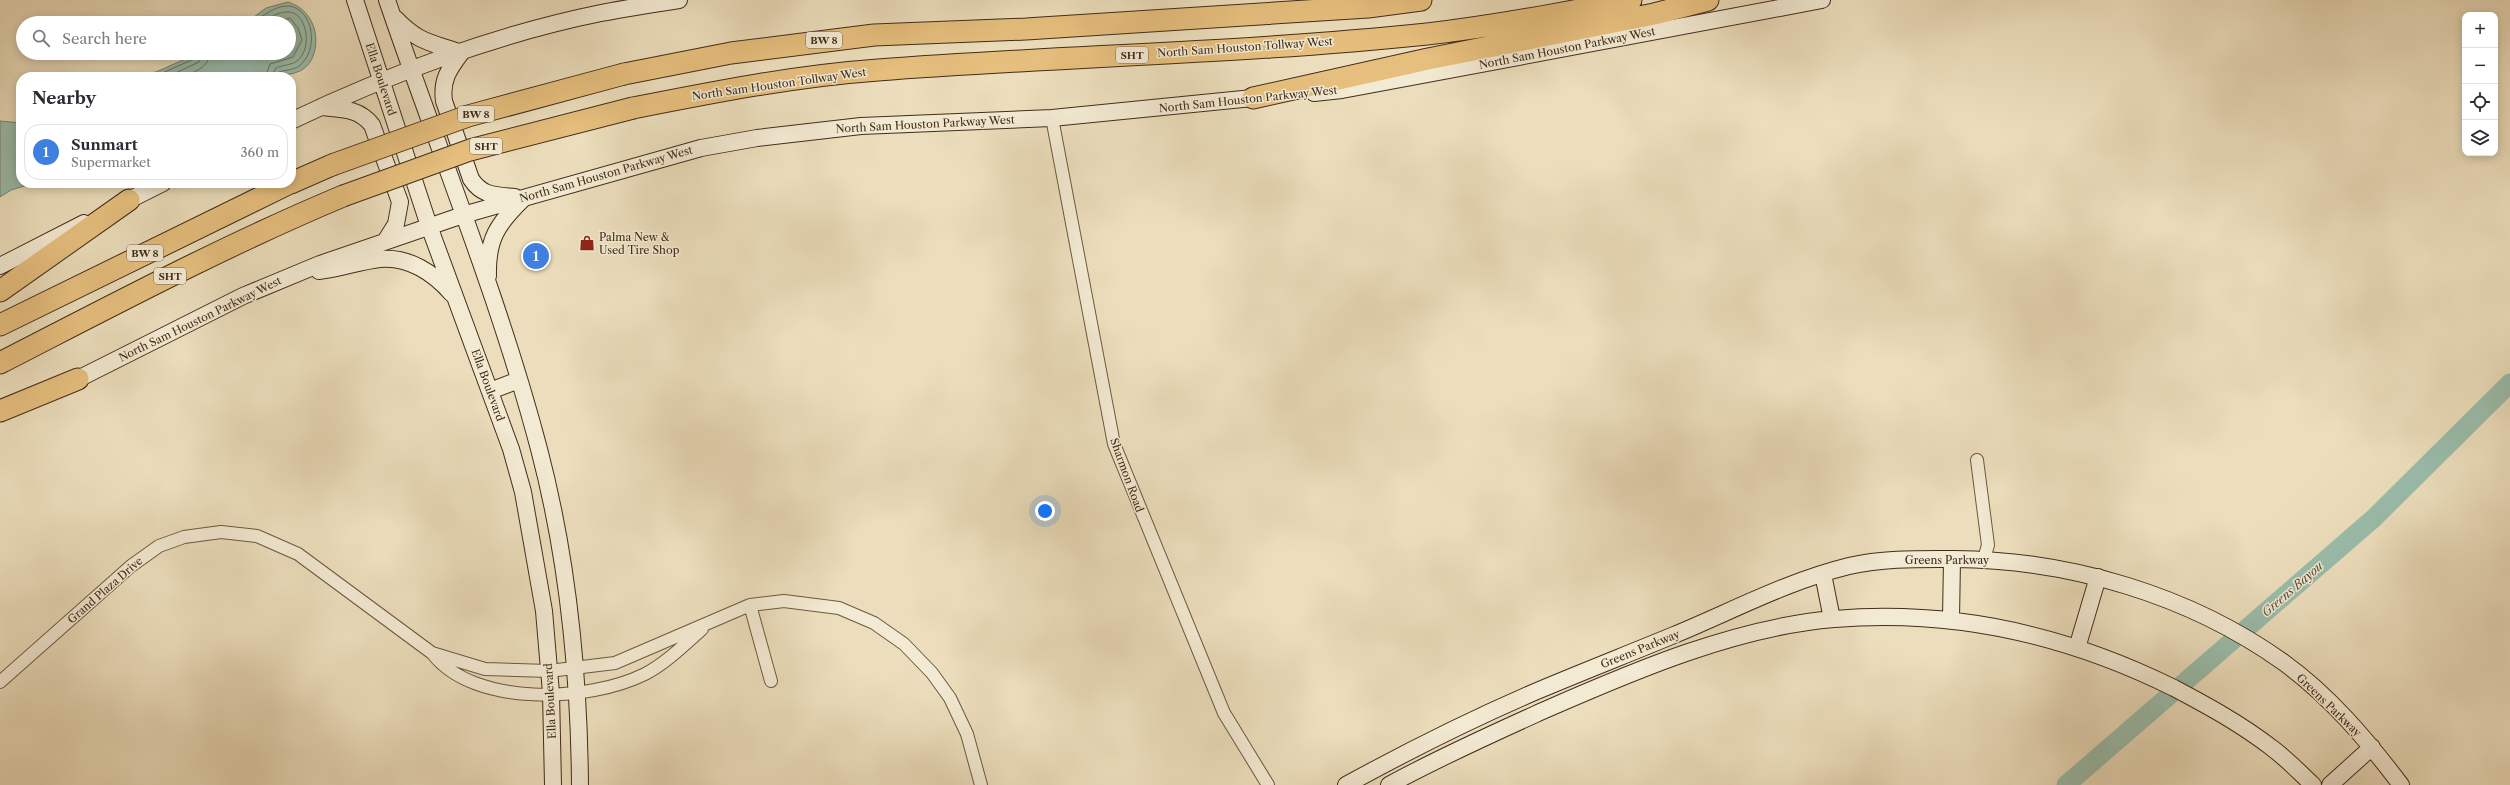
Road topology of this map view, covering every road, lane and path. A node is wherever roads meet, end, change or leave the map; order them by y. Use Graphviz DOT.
graph roads {
  1 [pos="355,0"];
  2 [pos="387,0"];
  3 [pos="679,0"];
  4 [pos="1245,0"];
  5 [pos="1421,0"];
  6 [pos="1631,0"];
  7 [pos="1708,0"];
  8 [pos="1822,0"];
  9 [pos="393,16"];
  10 [pos="1026,29"];
  11 [pos="461,53"];
  12 [pos="411,70"];
  13 [pos="382,80"];
  14 [pos="1253,98"];
  15 [pos="321,107"];
  16 [pos="1052,118"];
  17 [pos="296,119"];
  18 [pos="296,180"];
  19 [pos="153,188"];
  20 [pos="280,188"];
  21 [pos="524,198"];
  22 [pos="129,200"];
  23 [pos="463,215"];
  24 [pos="429,226"];
  25 [pos="386,240"];
  26 [pos="0,266"];
  27 [pos="296,274"];
  28 [pos="0,291"];
  29 [pos="457,300"];
  30 [pos="494,305"];
  31 [pos="0,325"];
  32 [pos="0,363"];
  33 [pos="78,378"];
  34 [pos="520,380"];
  35 [pos="490,391"];
  36 [pos="0,411"];
  37 [pos="0,418"];
  38 [pos="1977,460"];
  39 [pos="548,488"];
  40 [pos="523,492"];
  41 [pos="1952,559"];
  42 [pos="1984,559"];
  43 [pos="1823,574"];
  44 [pos="2098,577"];
  45 [pos="750,605"];
  46 [pos="1832,619"];
  47 [pos="1951,619"];
  48 [pos="706,626"];
  49 [pos="2077,648"];
  50 [pos="432,653"];
  51 [pos="576,669"];
  52 [pos="549,671"];
  53 [pos="771,681"];
  54 [pos="0,682"];
  55 [pos="577,692"];
  56 [pos="551,693"];
  57 [pos="2372,747"];
  58 [pos="554,785"];
  59 [pos="580,785"];
  60 [pos="981,785"];
  61 [pos="1268,785"];
  62 [pos="1346,785"];
  63 [pos="1389,785"];
  64 [pos="2313,785"];
  65 [pos="2330,785"];
  66 [pos="2401,785"];
  1 -- 13 [label="main road, Ella Boulevard"];
  2 -- 9 [label="main road"];
  3 -- 11 [label="main road"];
  4 -- 10 [label="highway, BW 8"];
  5 -- 10 [label="highway"];
  6 -- 32 [label="highway, North Sam Houston Tollway West / SHT, bridge"];
  7 -- 14 [label="highway"];
  8 -- 14 [label="main road, North Sam Houston Parkway West"];
  9 -- 11 [label="main road"];
  9 -- 12 [label="main road"];
  10 -- 18 [label="highway, BW 8, bridge"];
  11 -- 12 [label="main road"];
  11 -- 21 [label="main road"];
  12 -- 13 [label="main road"];
  12 -- 23 [label="main road"];
  13 -- 15 [label="main road"];
  13 -- 24 [label="main road, Ella Boulevard"];
  14 -- 16 [label="main road, North Sam Houston Parkway West"];
  15 -- 17 [label="main road"];
  15 -- 25 [label="main road"];
  16 -- 21 [label="main road, North Sam Houston Parkway West"];
  16 -- 61 [label="street, Sharmon Road"];
  19 -- 22 [label="main road"];
  20 -- 31 [label="highway, BW 8"];
  21 -- 23 [label="main road, North Sam Houston Parkway West"];
  21 -- 30 [label="main road"];
  22 -- 26 [label="main road"];
  22 -- 28 [label="highway"];
  23 -- 24 [label="main road, North Sam Houston Parkway West"];
  23 -- 30 [label="main road"];
  24 -- 25 [label="main road, North Sam Houston Parkway West"];
  24 -- 29 [label="main road, Ella Boulevard"];
  25 -- 27 [label="main road, North Sam Houston Parkway West"];
  27 -- 29 [label="main road"];
  27 -- 33 [label="main road, North Sam Houston Parkway West"];
  29 -- 35 [label="main road, Ella Boulevard"];
  30 -- 34 [label="main road"];
  33 -- 36 [label="highway"];
  33 -- 37 [label="main road, North Sam Houston Parkway West"];
  34 -- 35 [label="main road"];
  34 -- 39 [label="main road"];
  35 -- 40 [label="main road, Ella Boulevard"];
  38 -- 42 [label="street"];
  39 -- 40 [label="main road"];
  39 -- 51 [label="main road"];
  40 -- 52 [label="main road, Ella Boulevard"];
  41 -- 42 [label="main road, Greens Parkway"];
  41 -- 43 [label="main road, Greens Parkway"];
  41 -- 47 [label="main road"];
  42 -- 44 [label="main road, Greens Parkway"];
  43 -- 46 [label="main road"];
  43 -- 62 [label="main road, Greens Parkway"];
  44 -- 49 [label="main road"];
  44 -- 57 [label="main road, Greens Parkway"];
  45 -- 48 [label="street, Grand Plaza Drive"];
  45 -- 53 [label="street"];
  45 -- 60 [label="street, Grand Plaza Drive"];
  46 -- 47 [label="main road, Greens Parkway"];
  46 -- 63 [label="main road, Greens Parkway"];
  47 -- 49 [label="main road, Greens Parkway"];
  48 -- 51 [label="street, Grand Plaza Drive"];
  48 -- 55 [label="street, Grand Plaza Drive"];
  49 -- 64 [label="main road, Greens Parkway"];
  50 -- 52 [label="street, Grand Plaza Drive"];
  50 -- 54 [label="street, Grand Plaza Drive"];
  50 -- 56 [label="street, Grand Plaza Drive"];
  51 -- 52 [label="street, Grand Plaza Drive"];
  51 -- 55 [label="main road"];
  52 -- 56 [label="main road, Ella Boulevard"];
  55 -- 56 [label="street, Grand Plaza Drive"];
  55 -- 59 [label="main road"];
  56 -- 58 [label="main road, Ella Boulevard"];
  57 -- 65 [label="main road"];
  57 -- 66 [label="main road, Greens Parkway"];
}
